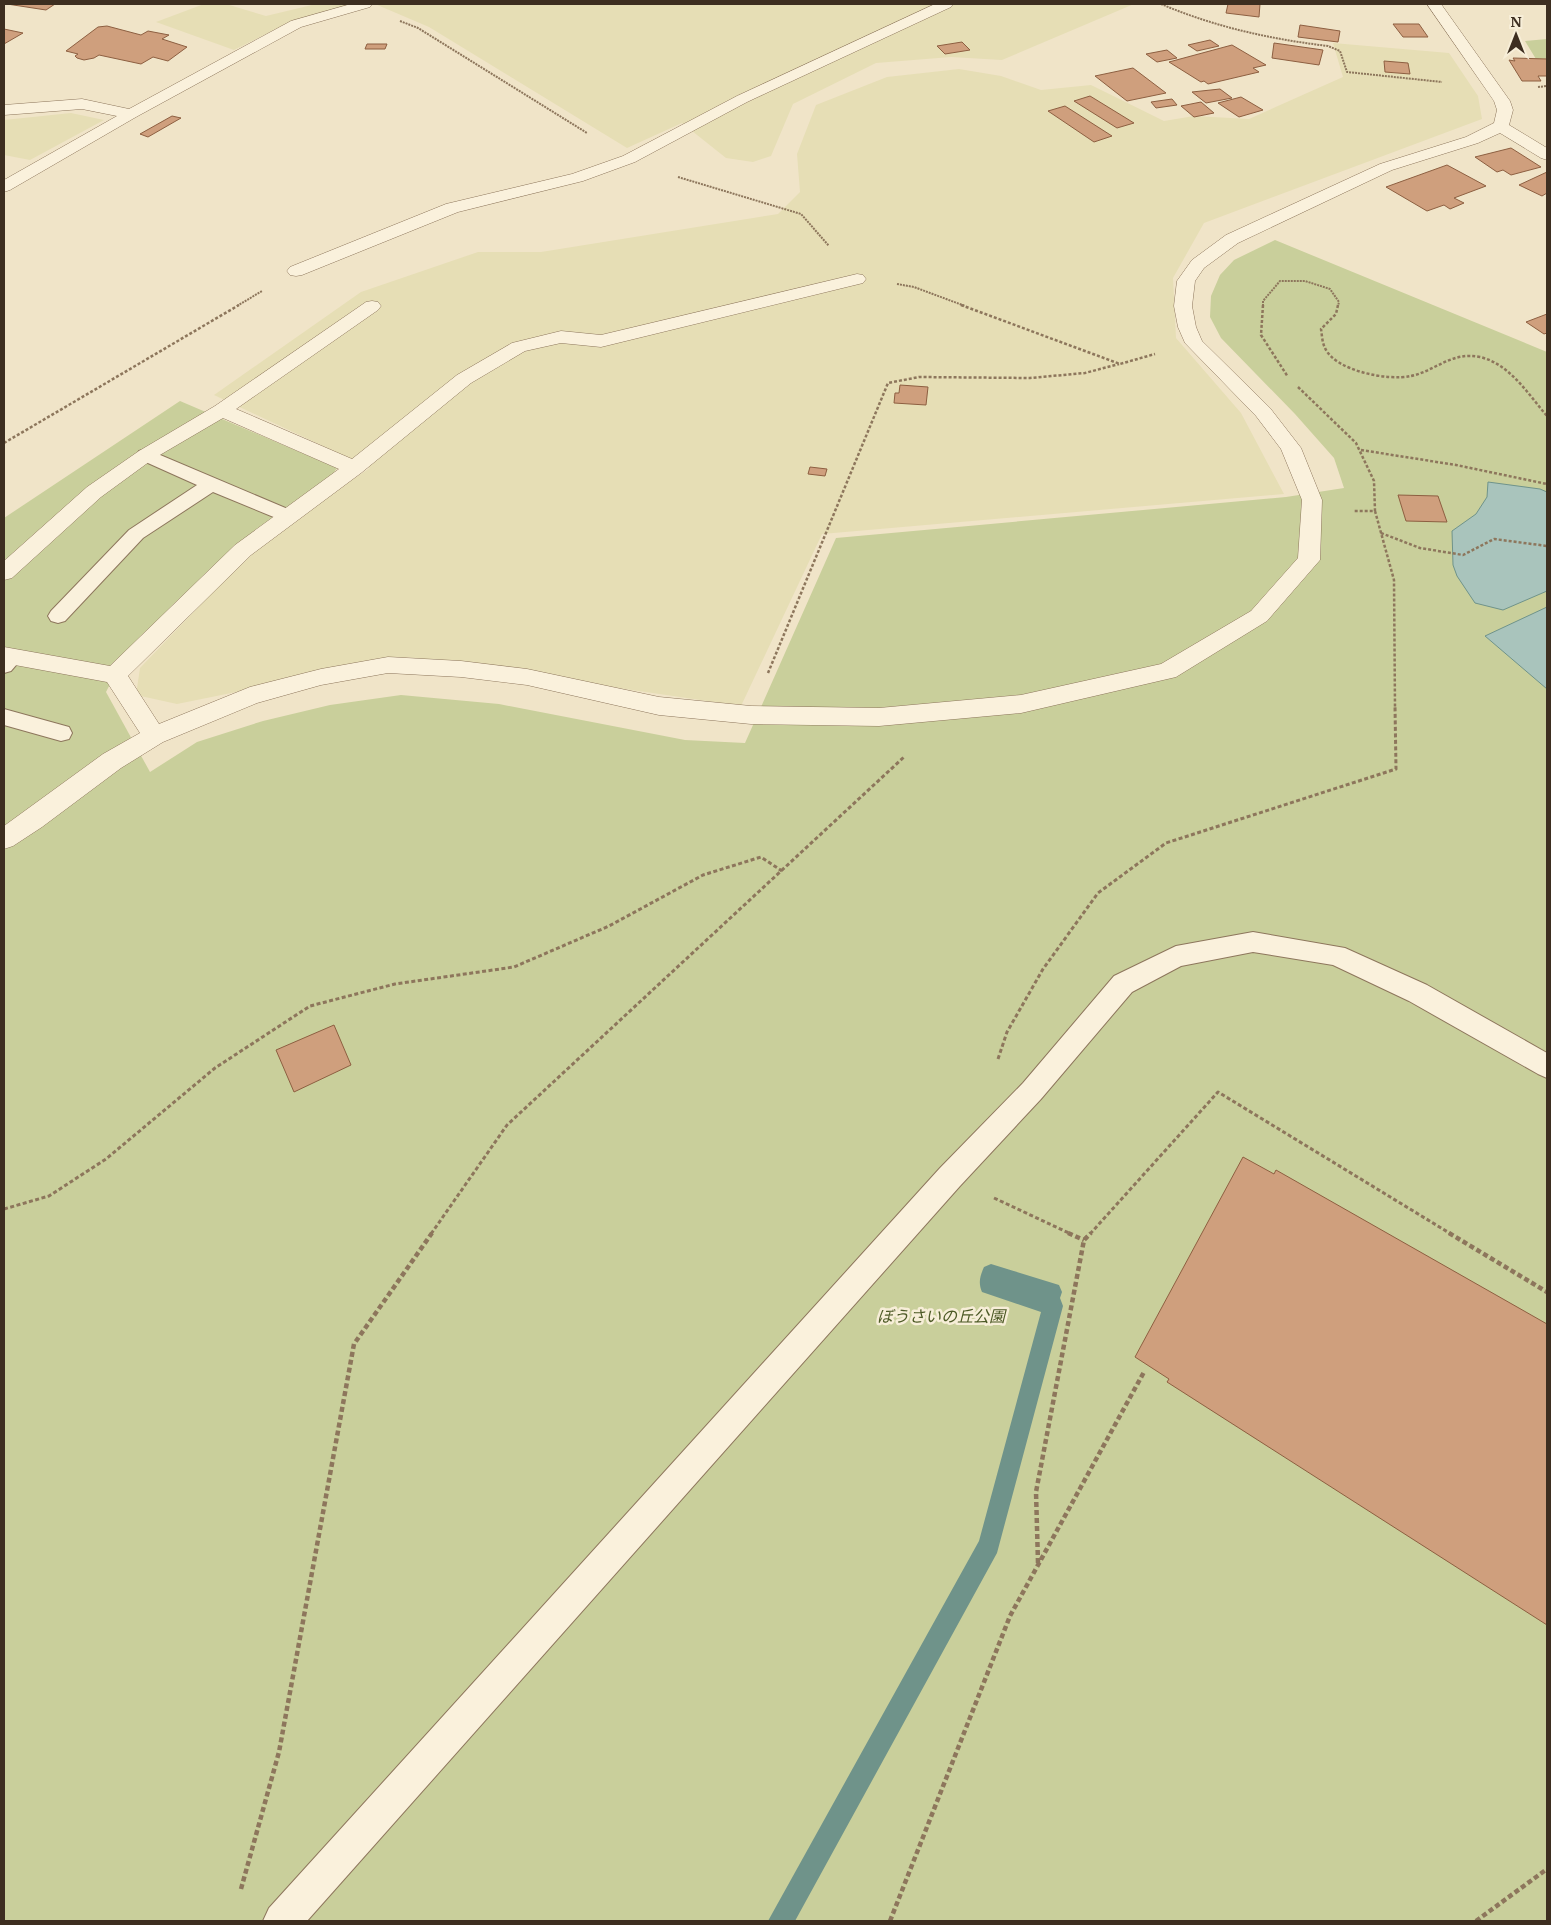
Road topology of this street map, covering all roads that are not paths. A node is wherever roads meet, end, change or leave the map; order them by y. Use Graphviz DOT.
graph roads {
  1 [pos="361,4"];
  2 [pos="946,4"];
  3 [pos="1434,4"];
  4 [pos="4,110"];
  5 [pos="131,114"];
  6 [pos="1500,126"];
  7 [pos="1547,155"];
  8 [pos="4,187"];
  9 [pos="296,271"];
  10 [pos="857,279"];
  11 [pos="372,306"];
  12 [pos="222,410"];
  13 [pos="146,455"];
  14 [pos="354,468"];
  15 [pos="211,484"];
  16 [pos="288,516"];
  17 [pos="4,573"];
  18 [pos="58,616"];
  19 [pos="7,660"];
  20 [pos="115,675"];
  21 [pos="4,717"];
  22 [pos="61,733"];
  23 [pos="154,736"];
  24 [pos="4,839"];
  25 [pos="1547,1066"];
  26 [pos="282,1921"];
  1 -- 5 [label="street"];
  2 -- 9 [label="street"];
  3 -- 6 [label="street"];
  4 -- 5 [label="street"];
  5 -- 8 [label="street"];
  6 -- 7 [label="street"];
  6 -- 23 [label="street"];
  10 -- 14 [label="street"];
  11 -- 12 [label="street"];
  12 -- 13 [label="street"];
  12 -- 14 [label="street"];
  13 -- 15 [label="lane"];
  13 -- 17 [label="street"];
  14 -- 16 [label="street"];
  15 -- 16 [label="lane"];
  15 -- 18 [label="lane"];
  16 -- 20 [label="street"];
  19 -- 20 [label="street"];
  20 -- 23 [label="street"];
  21 -- 22 [label="lane"];
  23 -- 24 [label="street"];
  25 -- 26 [label="lane"];
}
